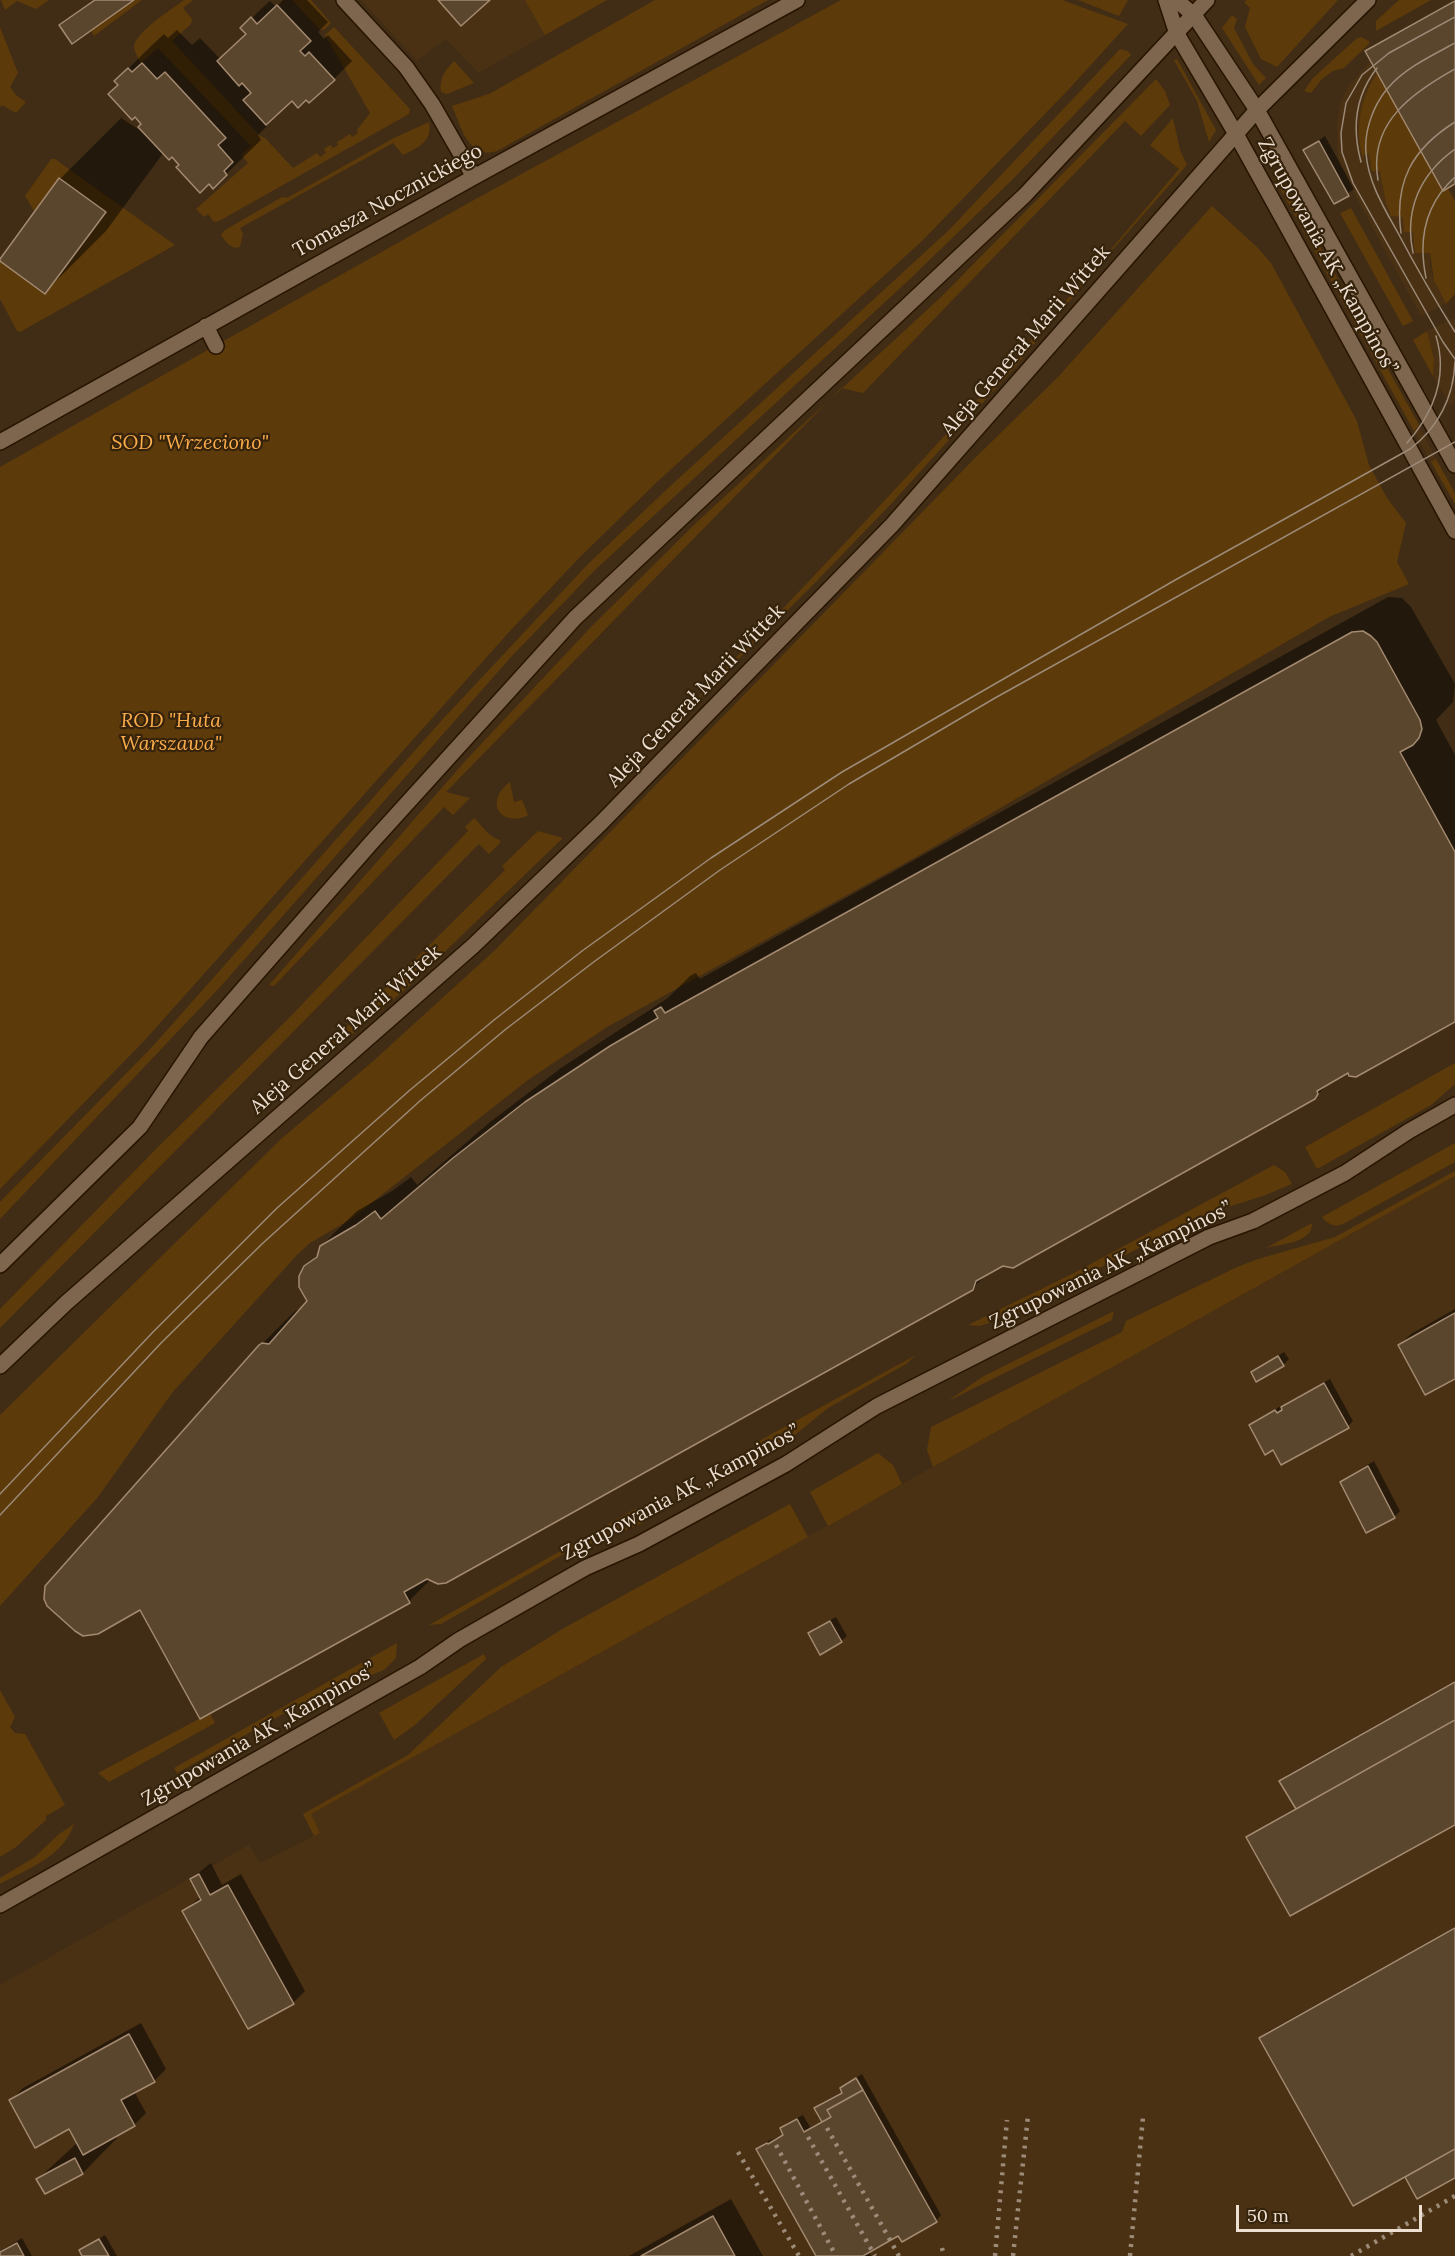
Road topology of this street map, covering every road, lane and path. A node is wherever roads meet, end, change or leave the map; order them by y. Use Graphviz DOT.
graph roads {
  1 [pos="344,0"];
  2 [pos="797,0"];
  3 [pos="1166,0"];
  4 [pos="1176,0"];
  5 [pos="1208,0"];
  6 [pos="1368,0"];
  7 [pos="1194,15"];
  8 [pos="1177,34"];
  9 [pos="1257,110"];
  10 [pos="1236,134"];
  11 [pos="474,177"];
  12 [pos="206,326"];
  13 [pos="216,346"];
  14 [pos="0,442"];
  15 [pos="1455,465"];
  16 [pos="1455,531"];
  17 [pos="1455,1106"];
  18 [pos="0,1264"];
  19 [pos="0,1366"];
  20 [pos="0,1905"];
  1 -- 11 [label="street"];
  2 -- 11 [label="street, Tomasza Nocznickiego"];
  3 -- 8 [label="street, Zgrupowania AK „Kampinos”"];
  4 -- 7 [label="street, Zgrupowania AK „Kampinos”"];
  5 -- 7 [label="street"];
  6 -- 9 [label="street, Aleja Generał Marii Wittek"];
  7 -- 8 [label="street"];
  7 -- 9 [label="street, Zgrupowania AK „Kampinos”"];
  8 -- 10 [label="street, Zgrupowania AK „Kampinos”"];
  8 -- 18 [label="street"];
  9 -- 10 [label="street, Aleja Generał Marii Wittek"];
  9 -- 15 [label="street, Zgrupowania AK „Kampinos”"];
  10 -- 16 [label="street, Zgrupowania AK „Kampinos”"];
  10 -- 19 [label="street, Aleja Generał Marii Wittek"];
  11 -- 12 [label="street, Tomasza Nocznickiego"];
  12 -- 13 [label="street"];
  12 -- 14 [label="street, Tomasza Nocznickiego"];
  17 -- 20 [label="street, Zgrupowania AK „Kampinos”"];
}
